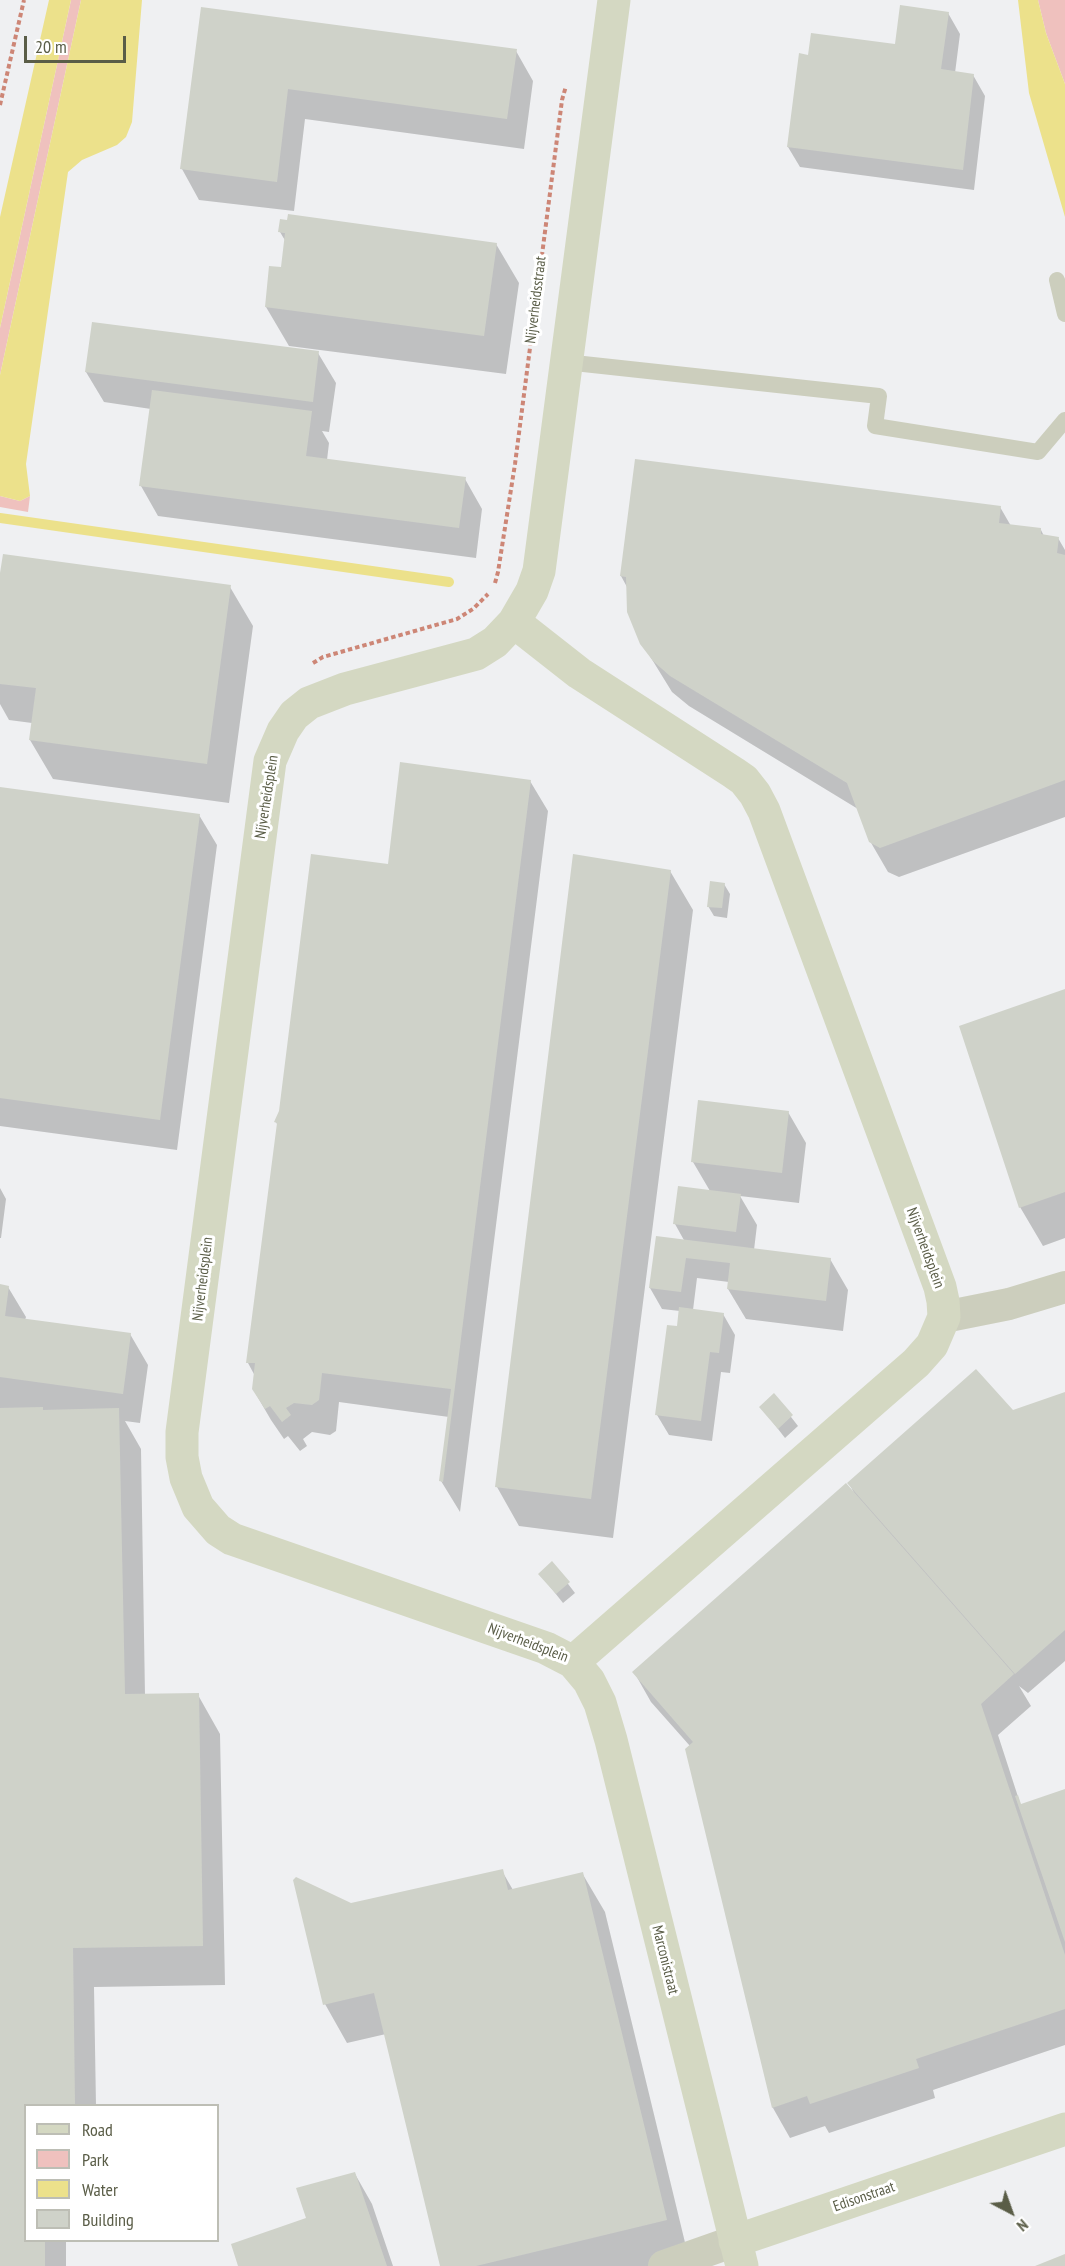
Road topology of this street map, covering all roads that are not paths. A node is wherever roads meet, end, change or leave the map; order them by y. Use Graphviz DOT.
graph roads {
  1 [pos="614,0"];
  2 [pos="1057,280"];
  3 [pos="1065,314"];
  4 [pos="565,362"];
  5 [pos="1065,420"];
  6 [pos="514,622"];
  7 [pos="1065,1287"];
  8 [pos="944,1317"];
  9 [pos="573,1662"];
  10 [pos="1065,2129"];
  11 [pos="738,2254"];
  12 [pos="664,2266"];
  1 -- 4 [label="street"];
  2 -- 3 [label="lane"];
  4 -- 5 [label="lane"];
  4 -- 6 [label="street"];
  6 -- 8 [label="street, Nijverheidsplein"];
  6 -- 9 [label="street, Nijverheidsplein"];
  7 -- 8 [label="street"];
  8 -- 9 [label="street, Nijverheidsplein"];
  9 -- 11 [label="street, Marconistraat"];
  10 -- 11 [label="street, Edisonstraat"];
  11 -- 12 [label="street, Edisonstraat"];
}
